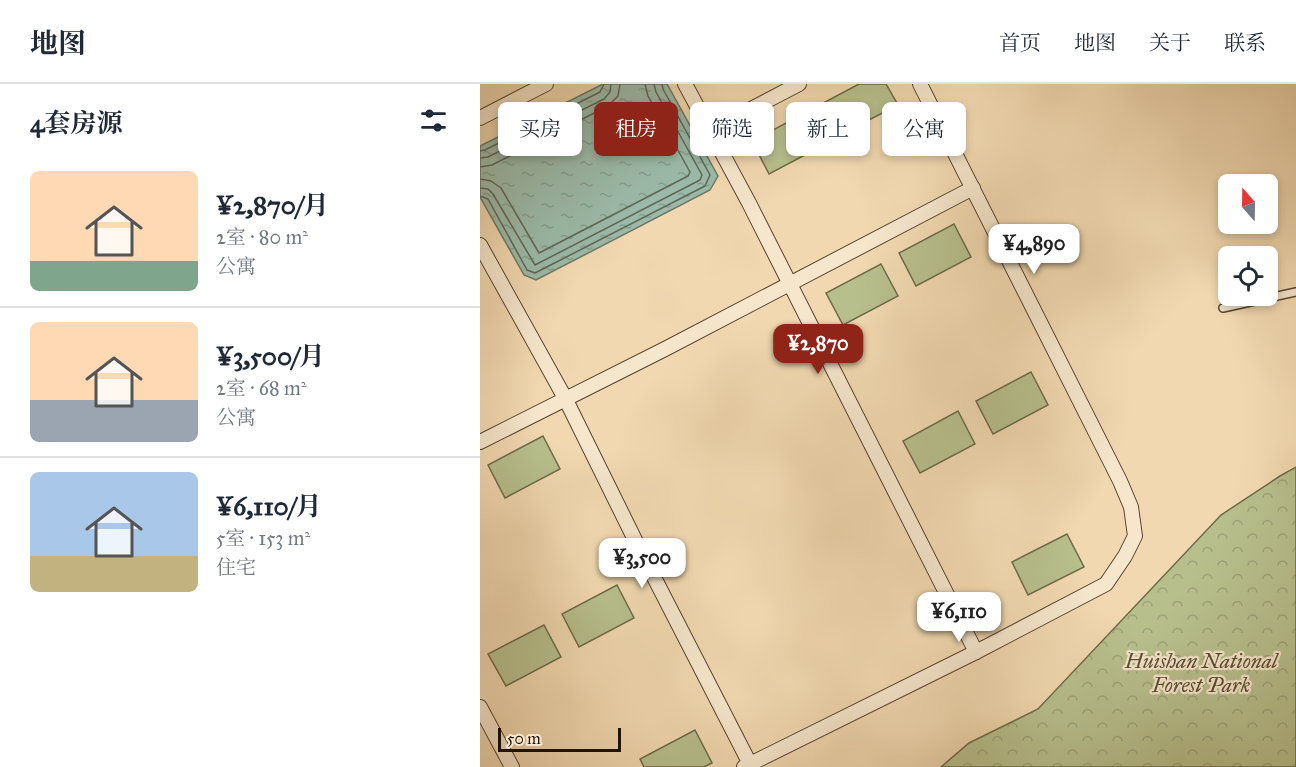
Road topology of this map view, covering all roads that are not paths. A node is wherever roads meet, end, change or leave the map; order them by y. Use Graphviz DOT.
graph roads {
  1 [pos="546,84"];
  2 [pos="685,84"];
  3 [pos="799,84"];
  4 [pos="920,84"];
  5 [pos="695,102"];
  6 [pos="765,102"];
  7 [pos="480,118"];
  8 [pos="724,156"];
  9 [pos="973,188"];
  10 [pos="480,245"];
  11 [pos="790,284"];
  12 [pos="1296,292"];
  13 [pos="1223,308"];
  14 [pos="565,398"];
  15 [pos="480,442"];
  16 [pos="976,652"];
  17 [pos="480,707"];
  18 [pos="747,765"];
  19 [pos="512,767"];
  1 -- 7 [label="street"];
  2 -- 5 [label="street"];
  3 -- 6 [label="street"];
  4 -- 9 [label="street"];
  8 -- 11 [label="street"];
  9 -- 11 [label="street"];
  9 -- 16 [label="street"];
  10 -- 14 [label="street"];
  11 -- 14 [label="street"];
  11 -- 16 [label="street"];
  12 -- 13 [label="lane"];
  14 -- 15 [label="street"];
  14 -- 18 [label="street"];
  16 -- 18 [label="street"];
  17 -- 19 [label="street"];
}
